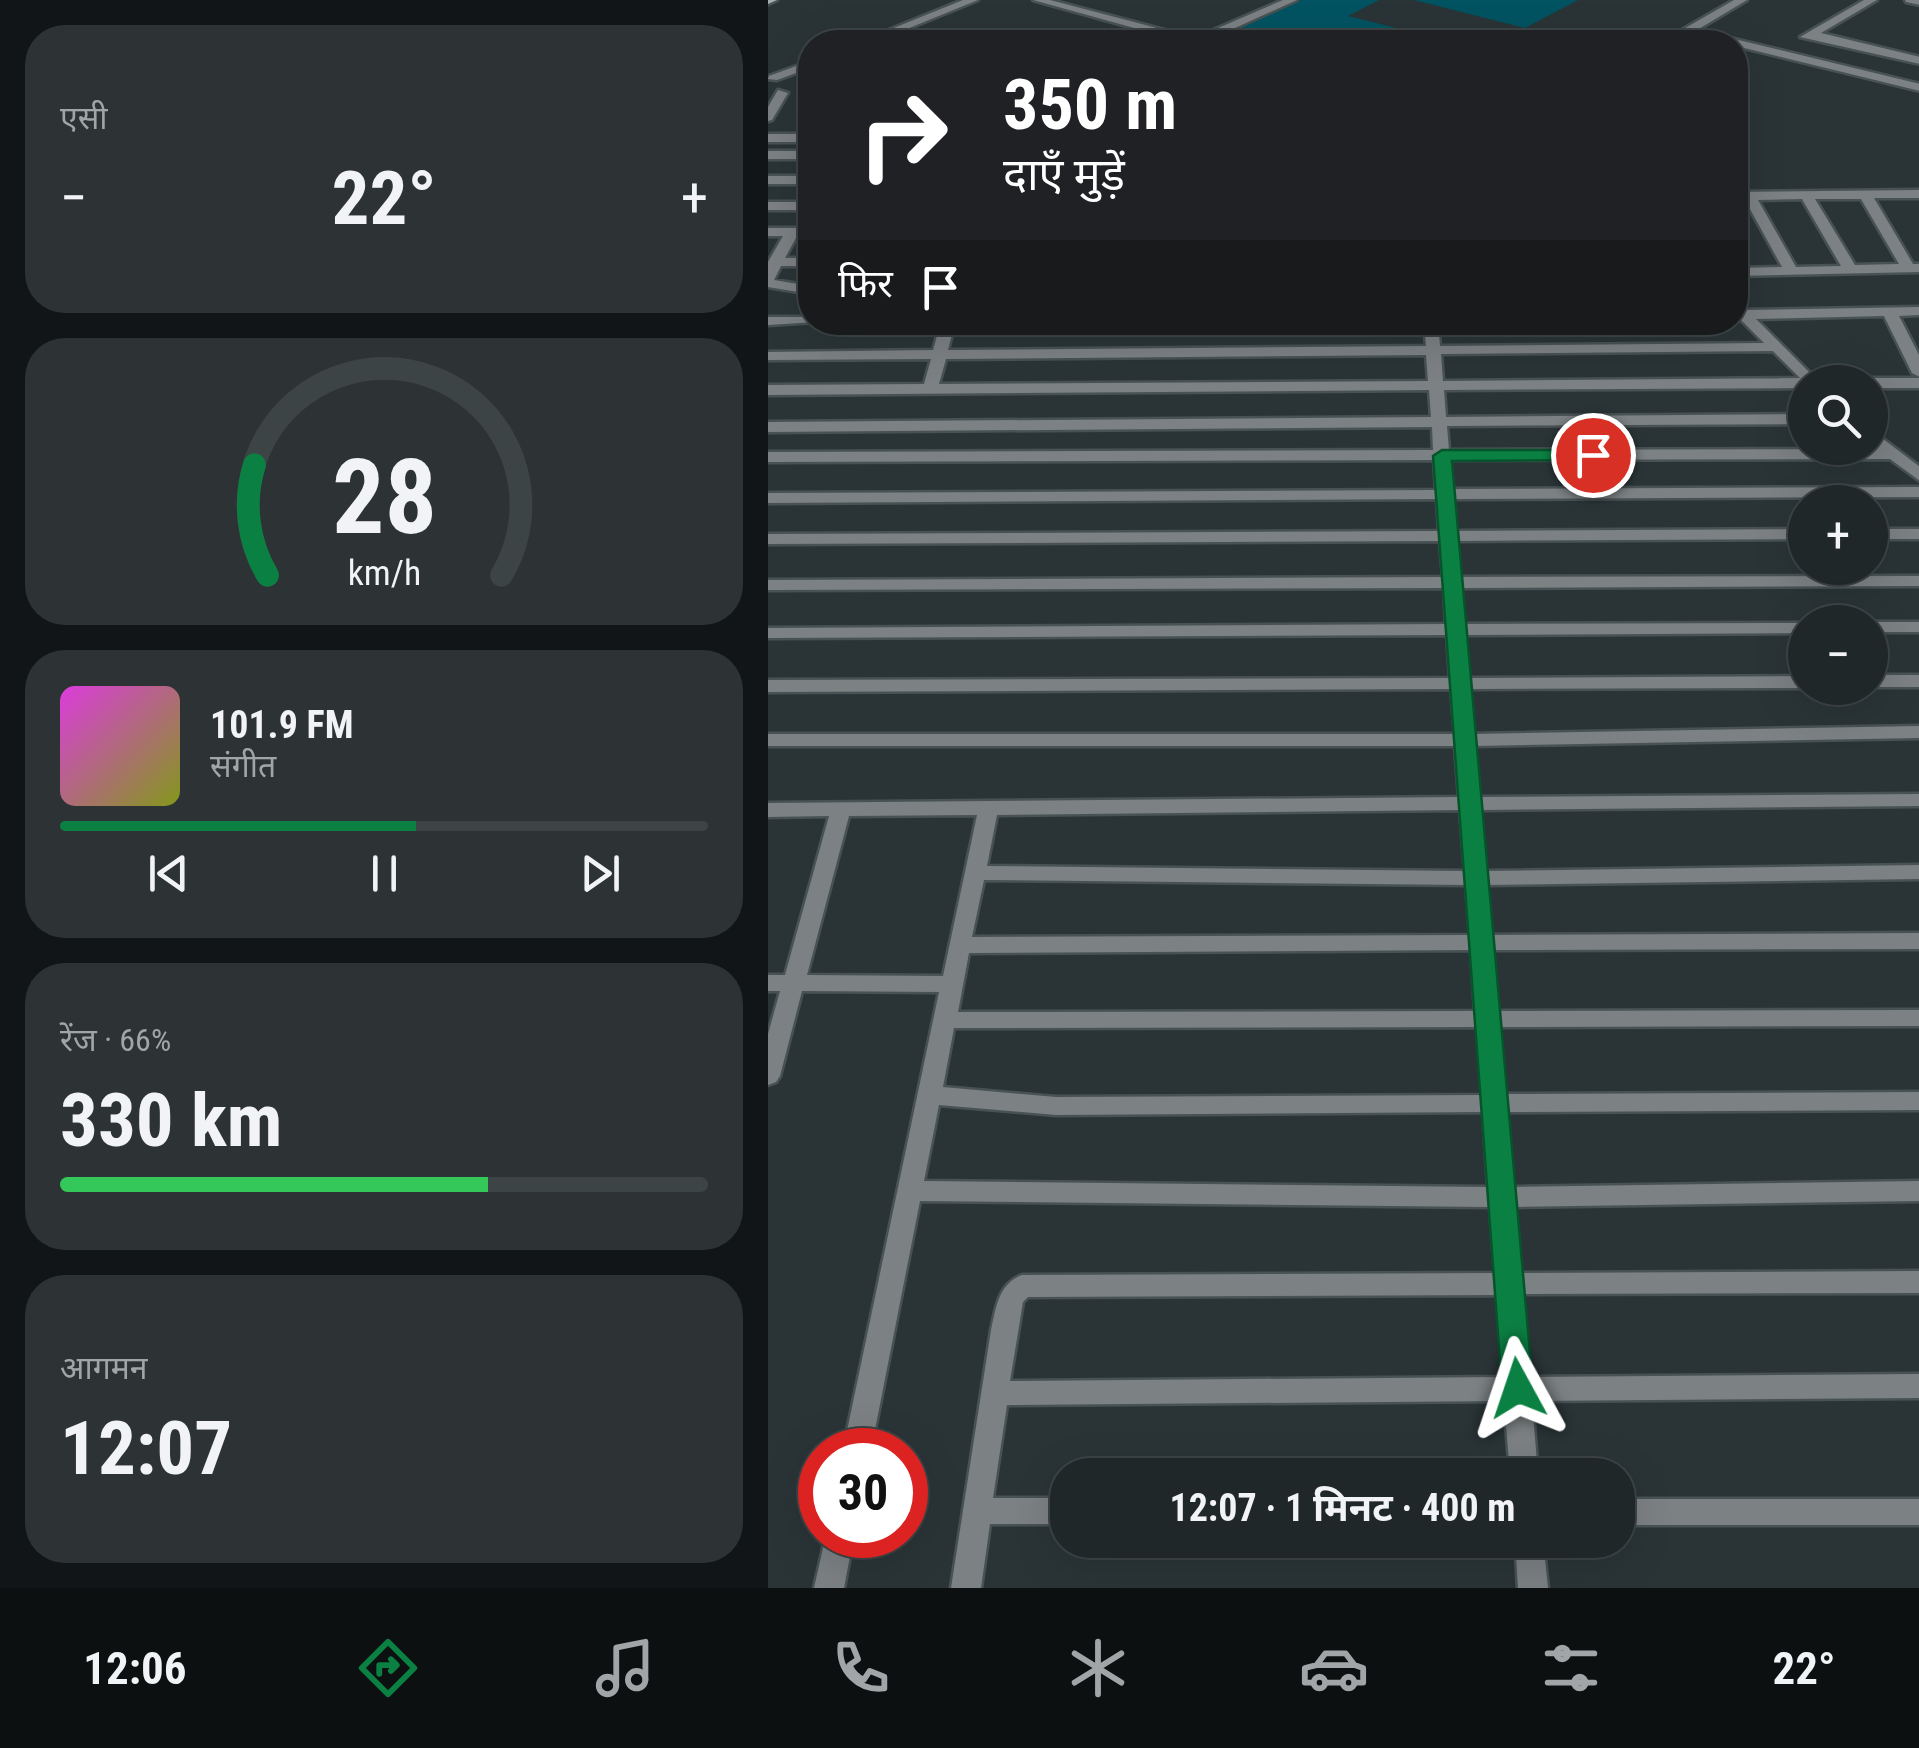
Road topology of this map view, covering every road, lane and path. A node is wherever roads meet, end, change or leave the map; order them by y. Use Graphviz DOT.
graph roads {
  1 [pos="973,0"];
  2 [pos="1038,0"];
  3 [pos="1292,0"];
  4 [pos="1742,0"];
  5 [pos="1872,0"];
  6 [pos="1910,0"];
  7 [pos="1920,2"];
  8 [pos="897,30"];
  9 [pos="1151,30"];
  10 [pos="1223,30"];
  11 [pos="1690,30"];
  12 [pos="1811,34"];
  13 [pos="1748,46"];
  14 [pos="1778,53"];
  15 [pos="1920,60"];
  16 [pos="798,69"];
  17 [pos="773,78"];
  18 [pos="1920,88"];
  19 [pos="782,93"];
  20 [pos="768,117"];
  21 [pos="768,138"];
  22 [pos="798,138"];
  23 [pos="768,155"];
  24 [pos="798,155"];
  25 [pos="768,180"];
  26 [pos="798,180"];
  27 [pos="1806,194"];
  28 [pos="1864,194"];
  29 [pos="1920,194"];
  30 [pos="1748,196"];
  31 [pos="1748,205"];
  32 [pos="768,206"];
  33 [pos="798,206"];
  34 [pos="768,232"];
  35 [pos="792,232"];
  36 [pos="798,232"];
  37 [pos="774,257"];
  38 [pos="1790,268"];
  39 [pos="1849,268"];
  40 [pos="1914,268"];
  41 [pos="1748,270"];
  42 [pos="768,280"];
  43 [pos="798,287"];
  44 [pos="1889,311"];
  45 [pos="1920,311"];
  46 [pos="1748,312"];
  47 [pos="768,321"];
  48 [pos="798,321"];
  49 [pos="1748,322"];
  50 [pos="944,335"];
  51 [pos="1432,335"];
  52 [pos="1774,348"];
  53 [pos="1434,350"];
  54 [pos="939,354"];
  55 [pos="768,356"];
  56 [pos="1791,365"];
  57 [pos="1920,373"];
  58 [pos="1788,383"];
  59 [pos="1888,383"];
  60 [pos="1920,383"];
  61 [pos="1435,387"];
  62 [pos="768,390"];
  63 [pos="930,390"];
  64 [pos="1788,419"];
  65 [pos="1440,424"];
  66 [pos="768,427"];
  67 [pos="1888,449"];
  68 [pos="1894,454"];
  69 [pos="1442,456"];
  70 [pos="768,457"];
  71 [pos="1920,476"];
  72 [pos="1920,492"];
  73 [pos="1445,494"];
  74 [pos="768,498"];
  75 [pos="1788,534"];
  76 [pos="1888,534"];
  77 [pos="1920,534"];
  78 [pos="1448,535"];
  79 [pos="768,539"];
  80 [pos="1920,581"];
  81 [pos="1452,582"];
  82 [pos="768,585"];
  83 [pos="1888,627"];
  84 [pos="1920,627"];
  85 [pos="1788,628"];
  86 [pos="1456,632"];
  87 [pos="768,633"];
  88 [pos="1888,681"];
  89 [pos="1920,681"];
  90 [pos="1788,682"];
  91 [pos="1460,684"];
  92 [pos="768,686"];
  93 [pos="1920,732"];
  94 [pos="768,740"];
  95 [pos="1465,740"];
  96 [pos="1920,800"];
  97 [pos="1470,805"];
  98 [pos="988,808"];
  99 [pos="841,809"];
  100 [pos="768,810"];
  101 [pos="1920,872"];
  102 [pos="975,873"];
  103 [pos="1476,878"];
  104 [pos="1920,941"];
  105 [pos="961,945"];
  106 [pos="1481,945"];
  107 [pos="768,983"];
  108 [pos="793,984"];
  109 [pos="952,984"];
  110 [pos="1920,1018"];
  111 [pos="1487,1019"];
  112 [pos="945,1020"];
  113 [pos="768,1076"];
  114 [pos="930,1095"];
  115 [pos="1920,1102"];
  116 [pos="1494,1106"];
  117 [pos="910,1191"];
  118 [pos="1920,1192"];
  119 [pos="1502,1197"];
  120 [pos="1509,1281"];
  121 [pos="1920,1282"];
  122 [pos="1920,1386"];
  123 [pos="1518,1388"];
  124 [pos="995,1393"];
  125 [pos="862,1428"];
  126 [pos="1523,1458"];
  127 [pos="977,1510"];
  128 [pos="1050,1511"];
  129 [pos="1635,1512"];
  130 [pos="1920,1512"];
  131 [pos="835,1558"];
  132 [pos="1530,1558"];
  133 [pos="829,1588"];
  134 [pos="966,1588"];
  135 [pos="1533,1588"];
  1 -- 8 [label="street"];
  2 -- 9 [label="street"];
  3 -- 10 [label="street"];
  4 -- 11 [label="street"];
  5 -- 12 [label="street"];
  6 -- 7 [label="street"];
  12 -- 14 [label="street"];
  12 -- 15 [label="street"];
  13 -- 14 [label="street"];
  14 -- 18 [label="street"];
  16 -- 17 [label="street"];
  19 -- 20 [label="street"];
  21 -- 22 [label="street"];
  23 -- 24 [label="street"];
  25 -- 26 [label="street"];
  27 -- 28 [label="street"];
  27 -- 30 [label="street"];
  27 -- 39 [label="street"];
  28 -- 29 [label="street"];
  28 -- 40 [label="street"];
  31 -- 38 [label="street"];
  32 -- 33 [label="street"];
  34 -- 35 [label="street"];
  35 -- 36 [label="street"];
  35 -- 37 [label="street"];
  37 -- 42 [label="street"];
  38 -- 39 [label="street"];
  38 -- 41 [label="street"];
  39 -- 40 [label="street"];
  42 -- 43 [label="street"];
  44 -- 45 [label="street"];
  44 -- 46 [label="street"];
  44 -- 57 [label="street"];
  47 -- 48 [label="street"];
  49 -- 52 [label="street"];
  50 -- 54 [label="street"];
  51 -- 53 [label="street"];
  52 -- 53 [label="street"];
  52 -- 56 [label="street"];
  53 -- 54 [label="street"];
  53 -- 61 [label="street"];
  54 -- 55 [label="street"];
  54 -- 63 [label="street"];
  58 -- 61 [label="street"];
  59 -- 60 [label="street"];
  61 -- 63 [label="street"];
  61 -- 65 [label="street"];
  62 -- 63 [label="street"];
  64 -- 65 [label="street"];
  65 -- 66 [label="street"];
  65 -- 69 [label="street"];
  67 -- 68 [label="street"];
  68 -- 69 [label="street"];
  68 -- 71 [label="street"];
  69 -- 70 [label="street"];
  69 -- 73 [label="street"];
  72 -- 73 [label="street"];
  73 -- 74 [label="street"];
  73 -- 78 [label="street"];
  75 -- 78 [label="street"];
  76 -- 77 [label="street"];
  78 -- 79 [label="street"];
  78 -- 81 [label="street"];
  80 -- 81 [label="street"];
  81 -- 82 [label="street"];
  81 -- 86 [label="street"];
  83 -- 84 [label="street"];
  85 -- 86 [label="street"];
  86 -- 87 [label="street"];
  86 -- 91 [label="street"];
  88 -- 89 [label="street"];
  90 -- 91 [label="street"];
  91 -- 92 [label="street"];
  91 -- 95 [label="street"];
  93 -- 95 [label="street"];
  94 -- 95 [label="street"];
  95 -- 97 [label="street"];
  96 -- 97 [label="street"];
  97 -- 98 [label="street"];
  97 -- 103 [label="street"];
  98 -- 99 [label="street"];
  98 -- 102 [label="street"];
  99 -- 100 [label="street"];
  99 -- 108 [label="street"];
  101 -- 103 [label="street"];
  102 -- 103 [label="street"];
  102 -- 105 [label="street"];
  103 -- 106 [label="street"];
  104 -- 106 [label="street"];
  105 -- 106 [label="street"];
  105 -- 109 [label="street"];
  106 -- 111 [label="street"];
  107 -- 108 [label="street"];
  108 -- 109 [label="street"];
  108 -- 113 [label="street"];
  109 -- 112 [label="street"];
  110 -- 111 [label="street"];
  111 -- 112 [label="street"];
  111 -- 116 [label="street"];
  112 -- 114 [label="street"];
  114 -- 116 [label="street"];
  114 -- 117 [label="street"];
  115 -- 116 [label="street"];
  116 -- 119 [label="street"];
  117 -- 119 [label="street"];
  117 -- 125 [label="street"];
  118 -- 119 [label="street"];
  119 -- 120 [label="street"];
  120 -- 121 [label="street"];
  120 -- 123 [label="street"];
  120 -- 124 [label="street"];
  122 -- 123 [label="street"];
  123 -- 124 [label="street"];
  123 -- 126 [label="street"];
  124 -- 127 [label="street"];
  127 -- 128 [label="street"];
  127 -- 134 [label="street"];
  129 -- 130 [label="street"];
  131 -- 133 [label="street"];
  132 -- 135 [label="street"];
}
